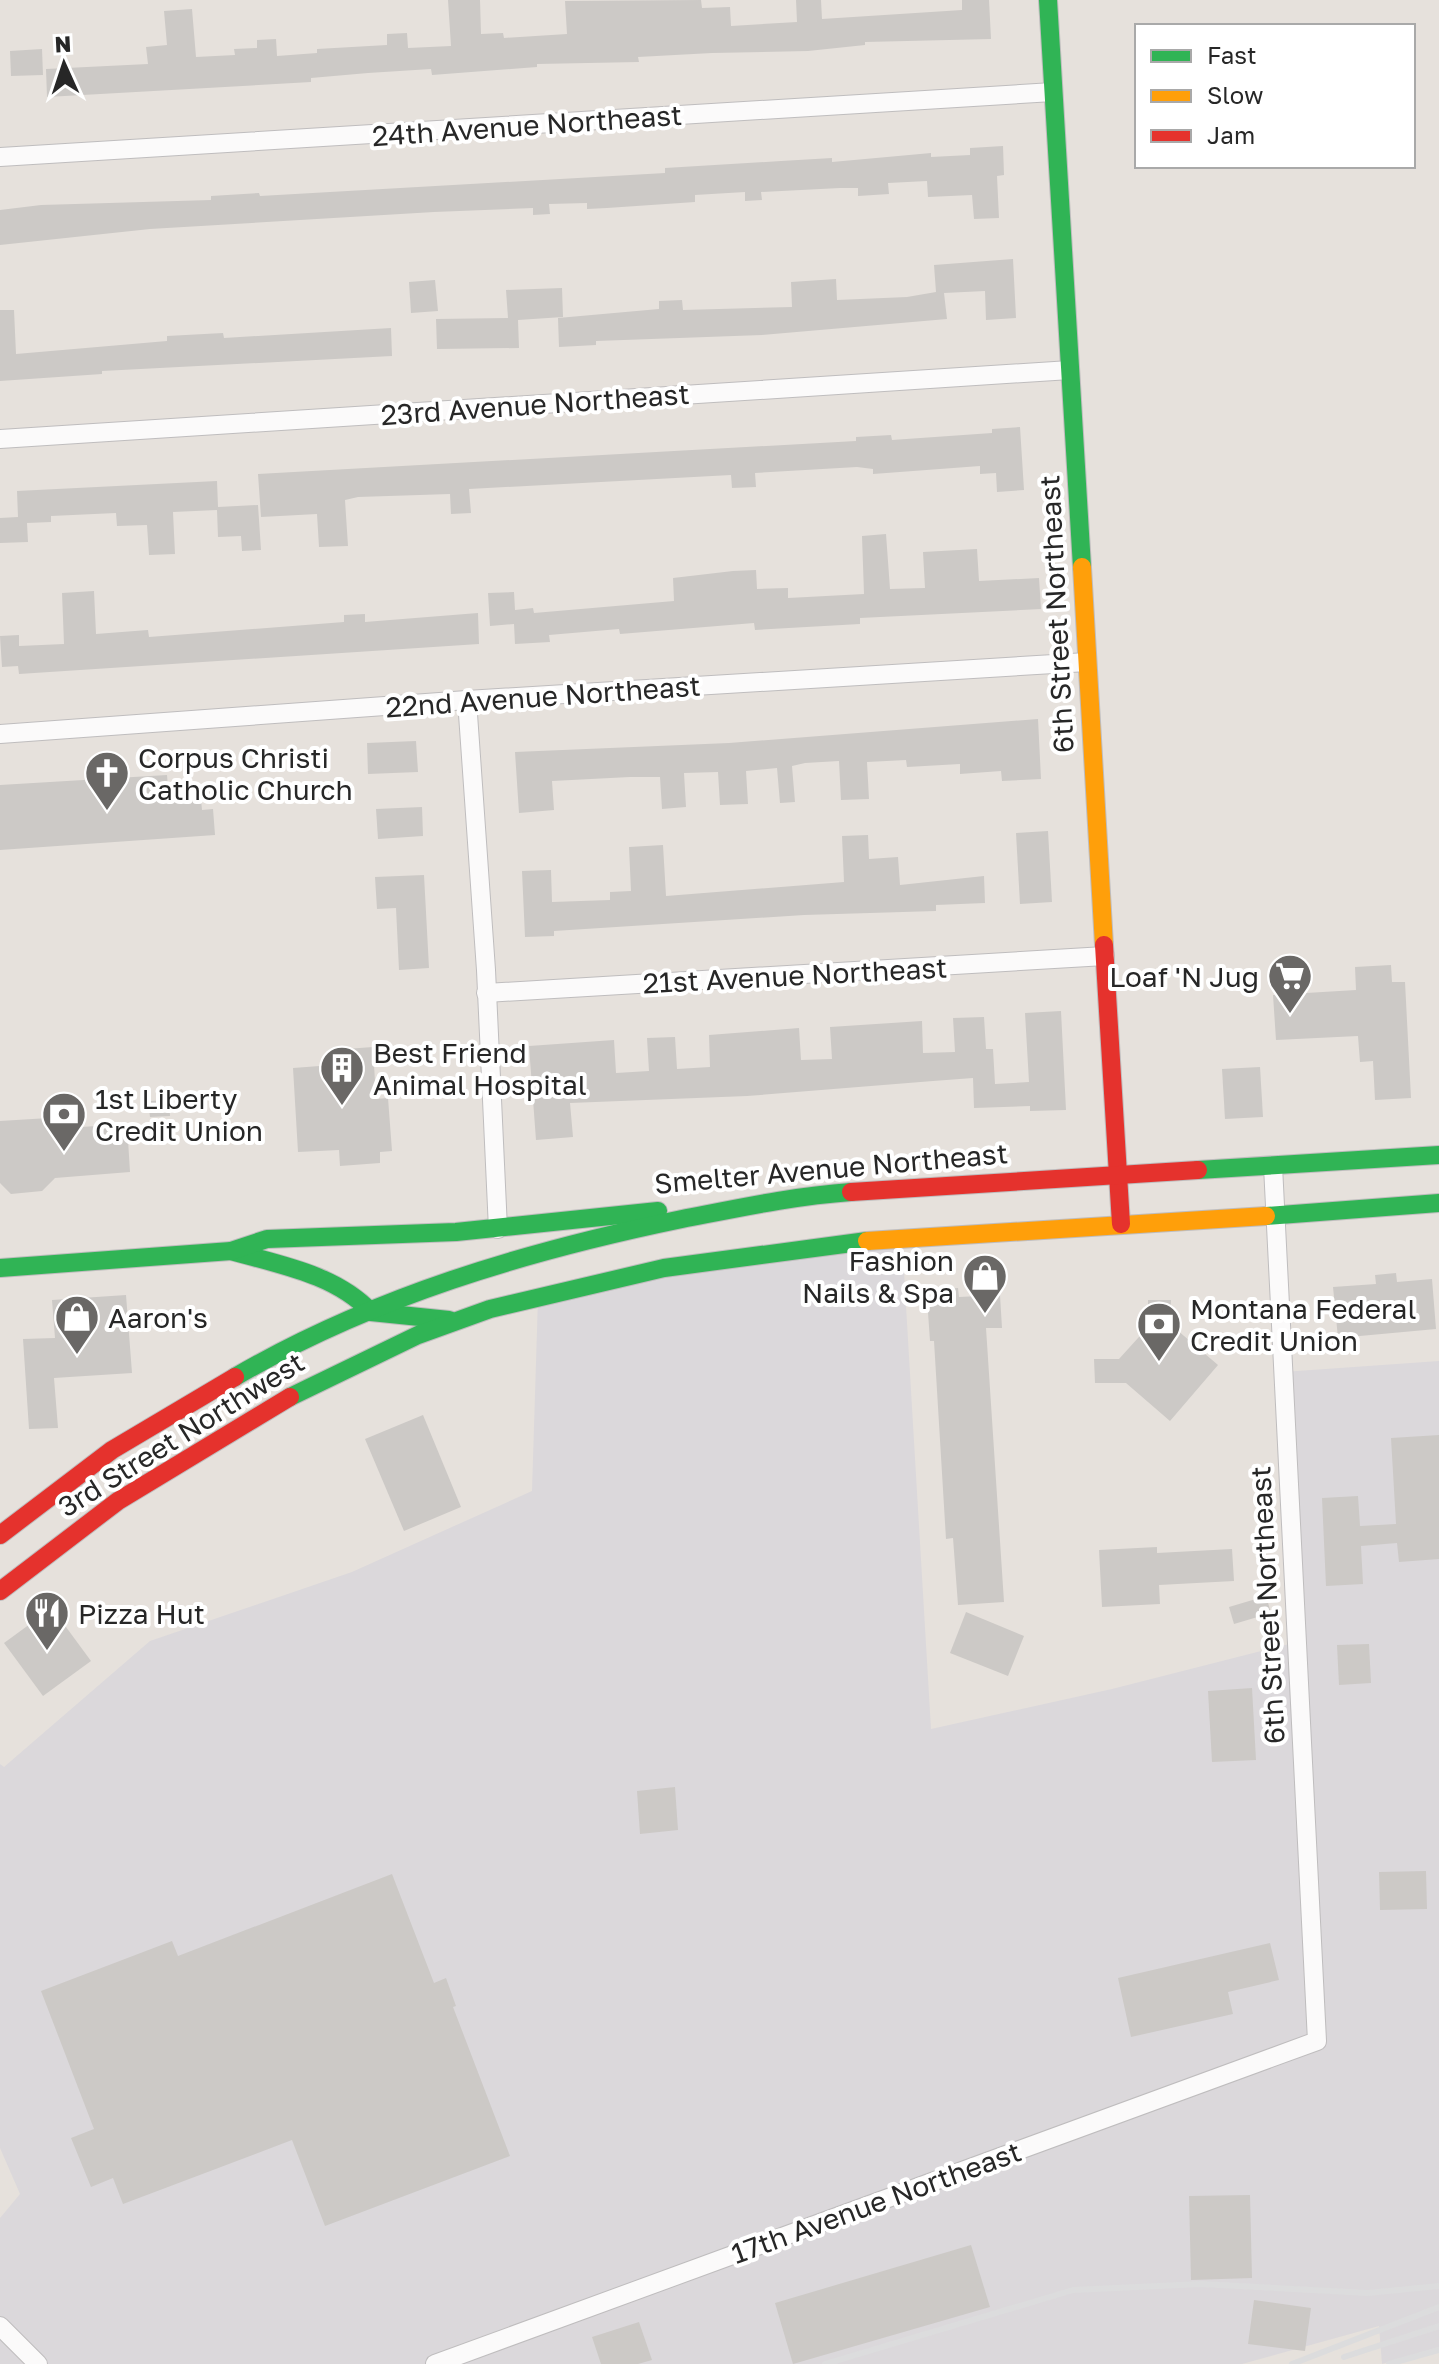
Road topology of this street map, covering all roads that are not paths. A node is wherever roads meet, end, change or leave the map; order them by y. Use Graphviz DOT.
graph roads {
  1 [pos="1048,0"];
  2 [pos="1053,92"];
  3 [pos="0,157"];
  4 [pos="1070,370"];
  5 [pos="0,439"];
  6 [pos="1087,662"];
  7 [pos="467,700"];
  8 [pos="0,734"];
  9 [pos="1105,956"];
  10 [pos="486,993"];
  11 [pos="1439,1155"];
  12 [pos="1273,1166"];
  13 [pos="1118,1175"];
  14 [pos="804,1195"];
  15 [pos="1439,1203"];
  16 [pos="1276,1215"];
  17 [pos="1121,1224"];
  18 [pos="498,1229"];
  19 [pos="231,1251"];
  20 [pos="0,1268"];
  21 [pos="371,1312"];
  22 [pos="455,1320"];
  23 [pos="0,1535"];
  24 [pos="0,1591"];
  25 [pos="1317,2041"];
  26 [pos="0,2326"];
  27 [pos="38,2364"];
  28 [pos="435,2364"];
  1 -- 2 [label="main road, 6th Street Northeast"];
  2 -- 3 [label="street, 24th Avenue Northeast"];
  2 -- 4 [label="main road, 6th Street Northeast"];
  4 -- 5 [label="street, 23rd Avenue Northeast"];
  4 -- 6 [label="main road, 6th Street Northeast"];
  6 -- 7 [label="street, 22nd Avenue Northeast"];
  6 -- 9 [label="main road, 6th Street Northeast"];
  7 -- 8 [label="street, 22nd Avenue Northeast"];
  7 -- 10 [label="street"];
  9 -- 10 [label="street, 21st Avenue Northeast"];
  9 -- 13 [label="main road, 6th Street Northeast"];
  10 -- 18 [label="street"];
  11 -- 12 [label="main road, Smelter Avenue Northeast"];
  12 -- 13 [label="main road, Smelter Avenue Northeast"];
  12 -- 16 [label="street, 6th Street Northeast"];
  13 -- 14 [label="main road, Smelter Avenue Northeast"];
  13 -- 17 [label="main road, 6th Street Northeast"];
  14 -- 18 [label="main road, Smelter Avenue Northeast"];
  14 -- 21 [label="main road, 3rd Street Northwest"];
  15 -- 16 [label="main road"];
  16 -- 17 [label="main road"];
  16 -- 25 [label="street, 6th Street Northeast"];
  17 -- 22 [label="main road, 3rd Street Northwest"];
  18 -- 19 [label="main road, Smelter Avenue Northeast"];
  19 -- 20 [label="main road, Smelter Avenue Northeast"];
  19 -- 21 [label="main road, Smelter Avenue Northeast"];
  21 -- 22 [label="main road"];
  21 -- 23 [label="main road, 3rd Street Northwest"];
  22 -- 24 [label="main road, 3rd Street Northwest"];
  25 -- 28 [label="street, 17th Avenue Northeast"];
  26 -- 27 [label="street"];
}
